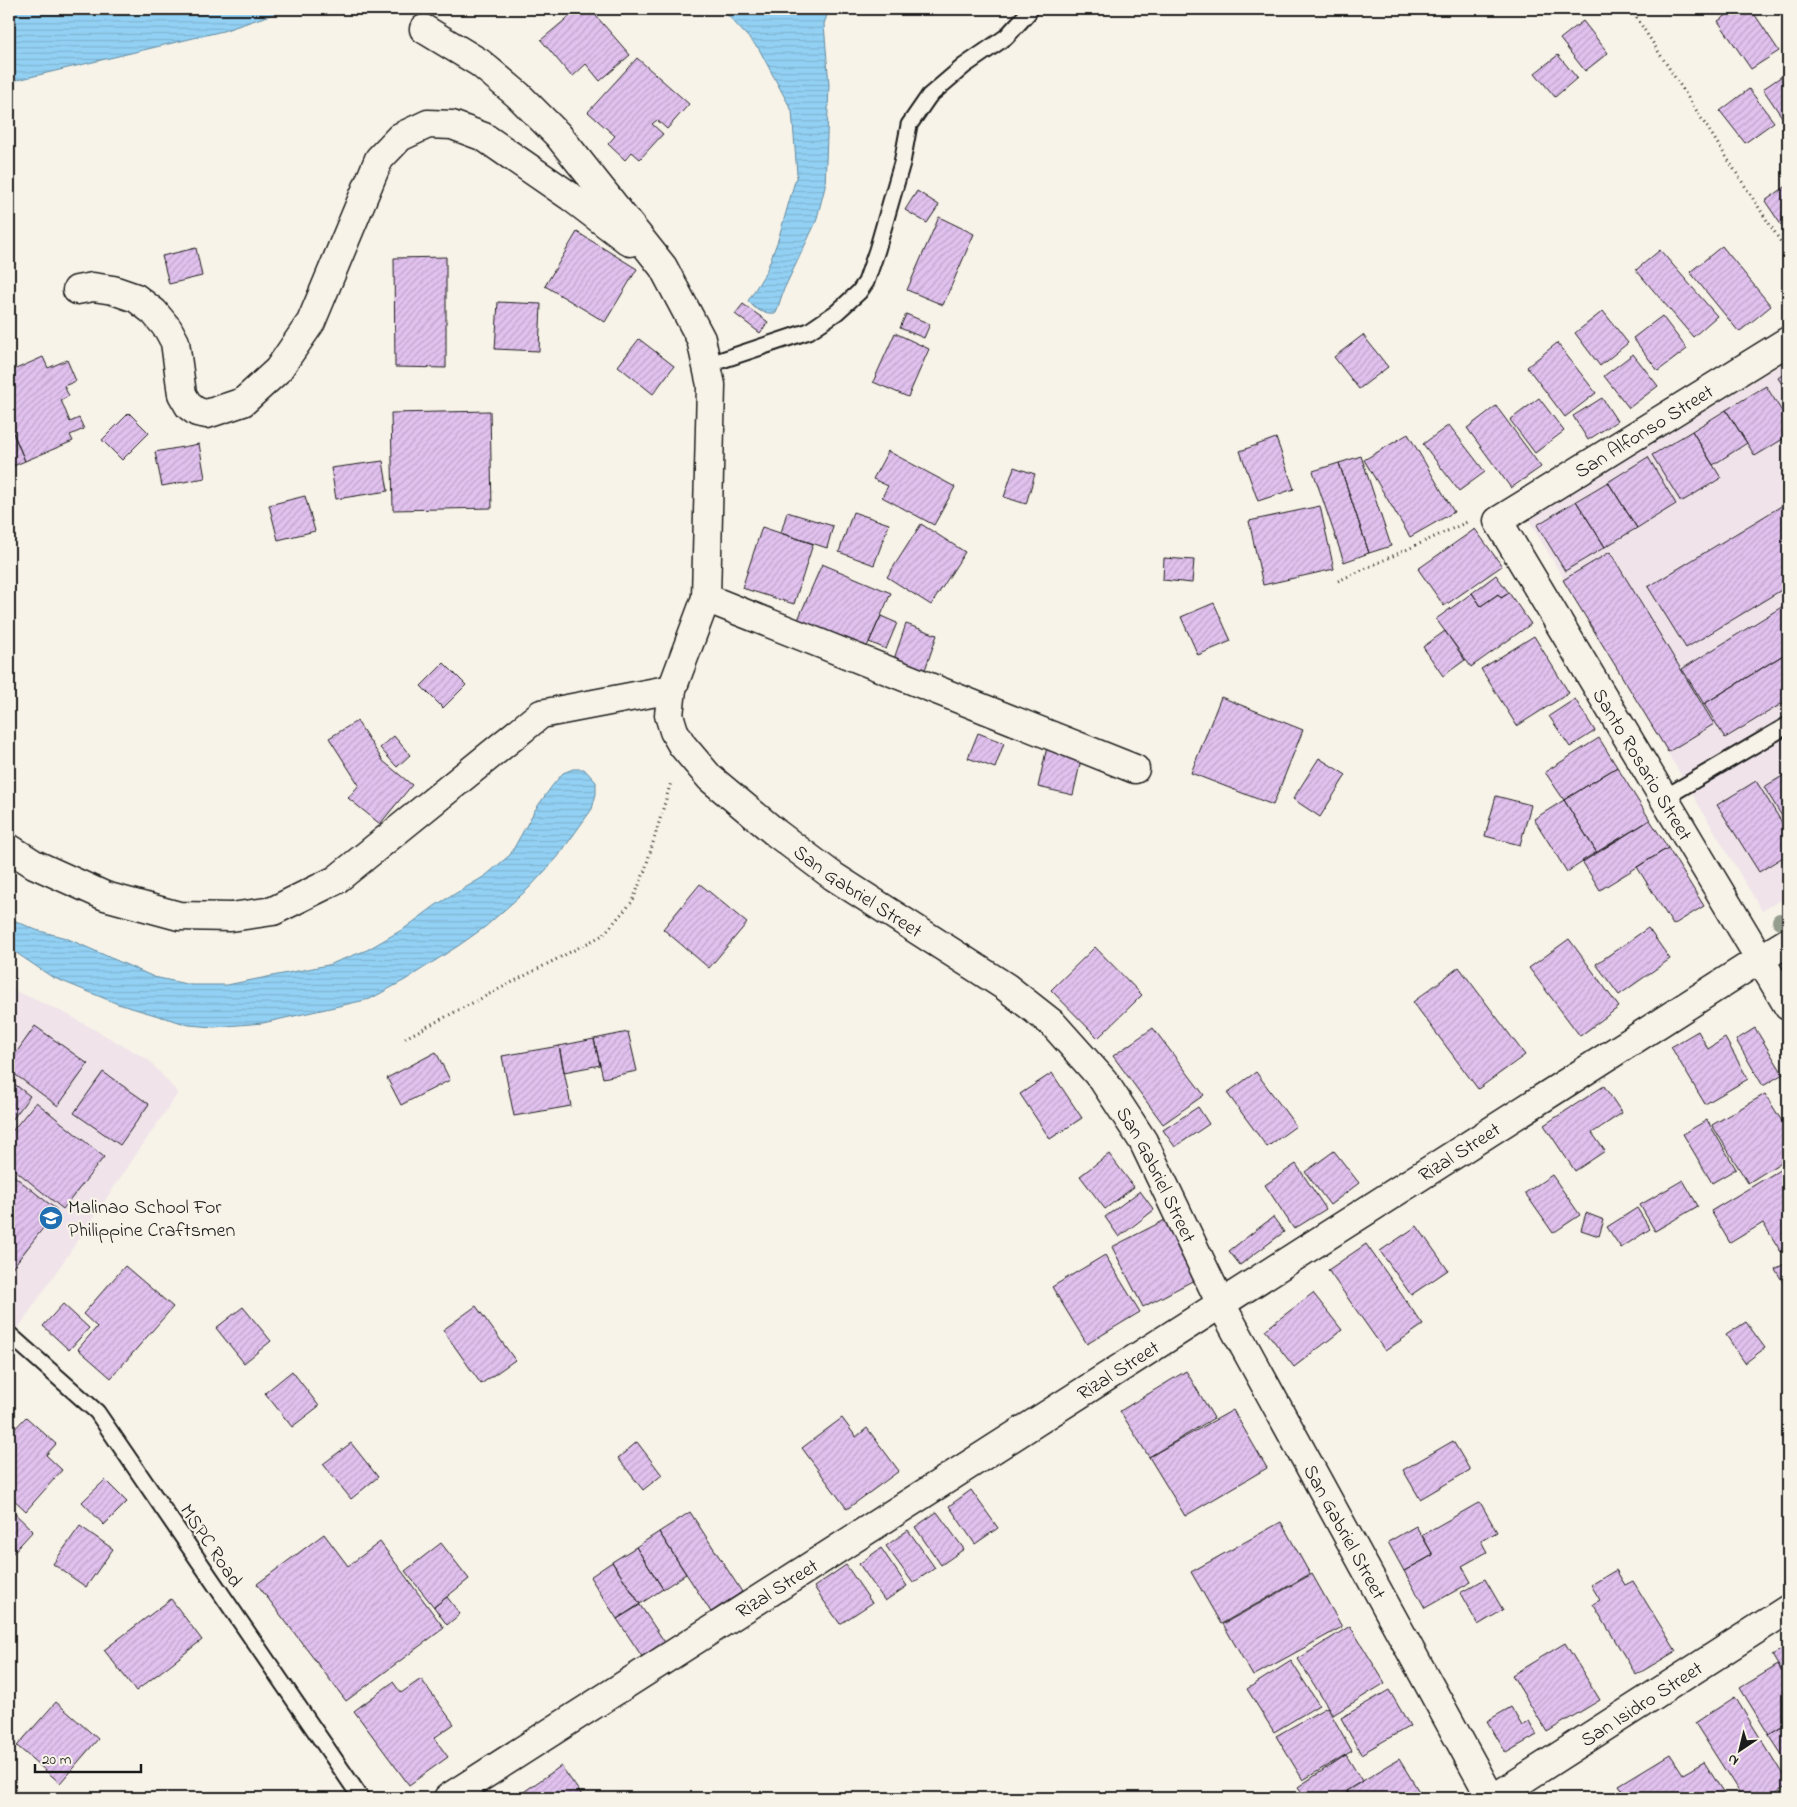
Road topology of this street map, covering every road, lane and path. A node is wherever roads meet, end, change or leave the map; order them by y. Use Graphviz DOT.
graph roads {
  1 [pos="1030,9"];
  2 [pos="1631,9"];
  3 [pos="424,29"];
  4 [pos="1788,253"];
  5 [pos="662,267"];
  6 [pos="77,290"];
  7 [pos="1788,341"];
  8 [pos="706,364"];
  9 [pos="1498,521"];
  10 [pos="1338,580"];
  11 [pos="706,598"];
  12 [pos="672,690"];
  13 [pos="1788,725"];
  14 [pos="682,745"];
  15 [pos="1135,769"];
  16 [pos="1664,798"];
  17 [pos="9,848"];
  18 [pos="1788,942"];
  19 [pos="1760,959"];
  20 [pos="1788,1006"];
  21 [pos="405,1038"];
  22 [pos="1221,1304"];
  23 [pos="9,1334"];
  24 [pos="1788,1610"];
  25 [pos="361,1798"];
  26 [pos="448,1798"];
  27 [pos="1493,1798"];
  1 -- 8 [label="lane"];
  2 -- 4 [label="path"];
  3 -- 5 [label="street"];
  5 -- 6 [label="street"];
  5 -- 8 [label="street, San Gabriel Street"];
  7 -- 9 [label="street, San Alfonso Street"];
  8 -- 11 [label="street, San Gabriel Street"];
  9 -- 10 [label="path"];
  9 -- 16 [label="street, Santo Rosario Street"];
  11 -- 12 [label="street, San Gabriel Street"];
  11 -- 15 [label="street"];
  12 -- 14 [label="street, San Gabriel Street"];
  12 -- 17 [label="street"];
  13 -- 16 [label="lane"];
  14 -- 21 [label="path"];
  14 -- 22 [label="street, San Gabriel Street"];
  16 -- 19 [label="street, Santo Rosario Street"];
  18 -- 19 [label="street, Rizal Street"];
  19 -- 20 [label="street, Santo Rosario Street"];
  19 -- 22 [label="street, Rizal Street"];
  22 -- 26 [label="street, Rizal Street"];
  22 -- 27 [label="street, San Gabriel Street"];
  23 -- 25 [label="lane, MSPC Road"];
  24 -- 27 [label="street, San Isidro Street"];
}
